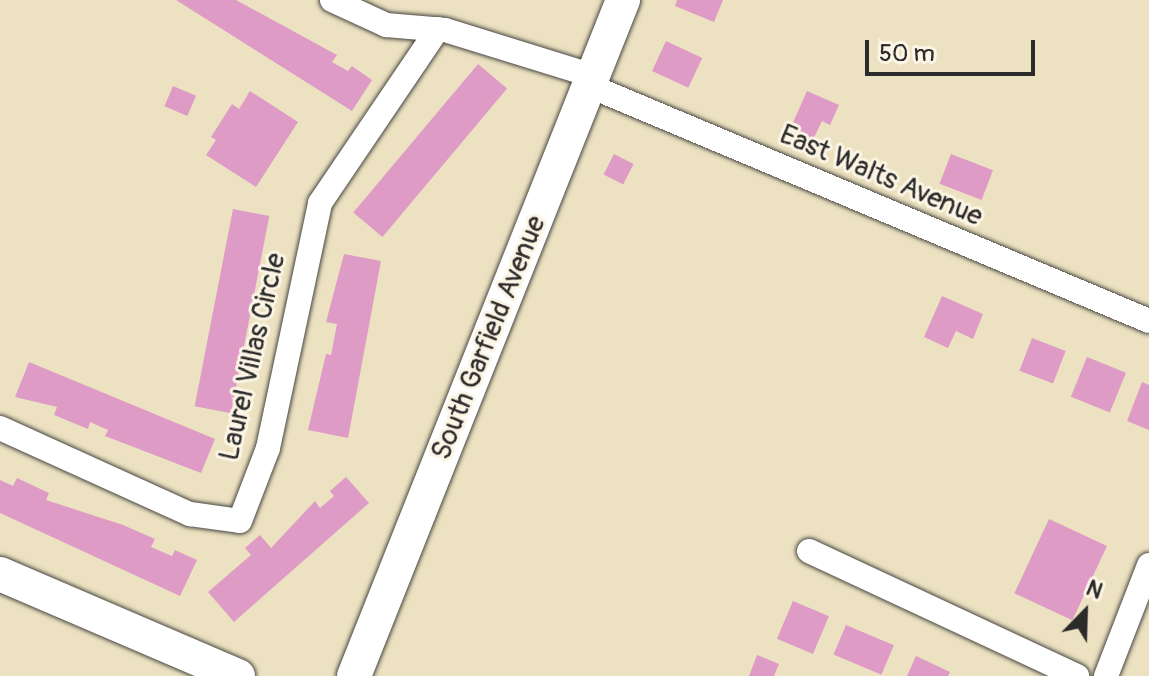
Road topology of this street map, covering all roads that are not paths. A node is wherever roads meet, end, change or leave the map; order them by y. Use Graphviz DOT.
graph roads {
  1 [pos="332,0"];
  2 [pos="623,0"];
  3 [pos="438,29"];
  4 [pos="592,81"];
  5 [pos="1149,321"];
  6 [pos="0,428"];
  7 [pos="809,551"];
  8 [pos="1149,565"];
  9 [pos="0,574"];
  10 [pos="238,676"];
  11 [pos="354,676"];
  12 [pos="1077,676"];
  13 [pos="1106,676"];
  1 -- 3 [label="street"];
  2 -- 4 [label="street, South Garfield Avenue"];
  3 -- 4 [label="street"];
  3 -- 6 [label="street, Laurel Villas Circle"];
  4 -- 5 [label="street, East Walts Avenue"];
  4 -- 11 [label="street, South Garfield Avenue"];
  7 -- 12 [label="street"];
  8 -- 13 [label="street"];
  9 -- 10 [label="street"];
}
